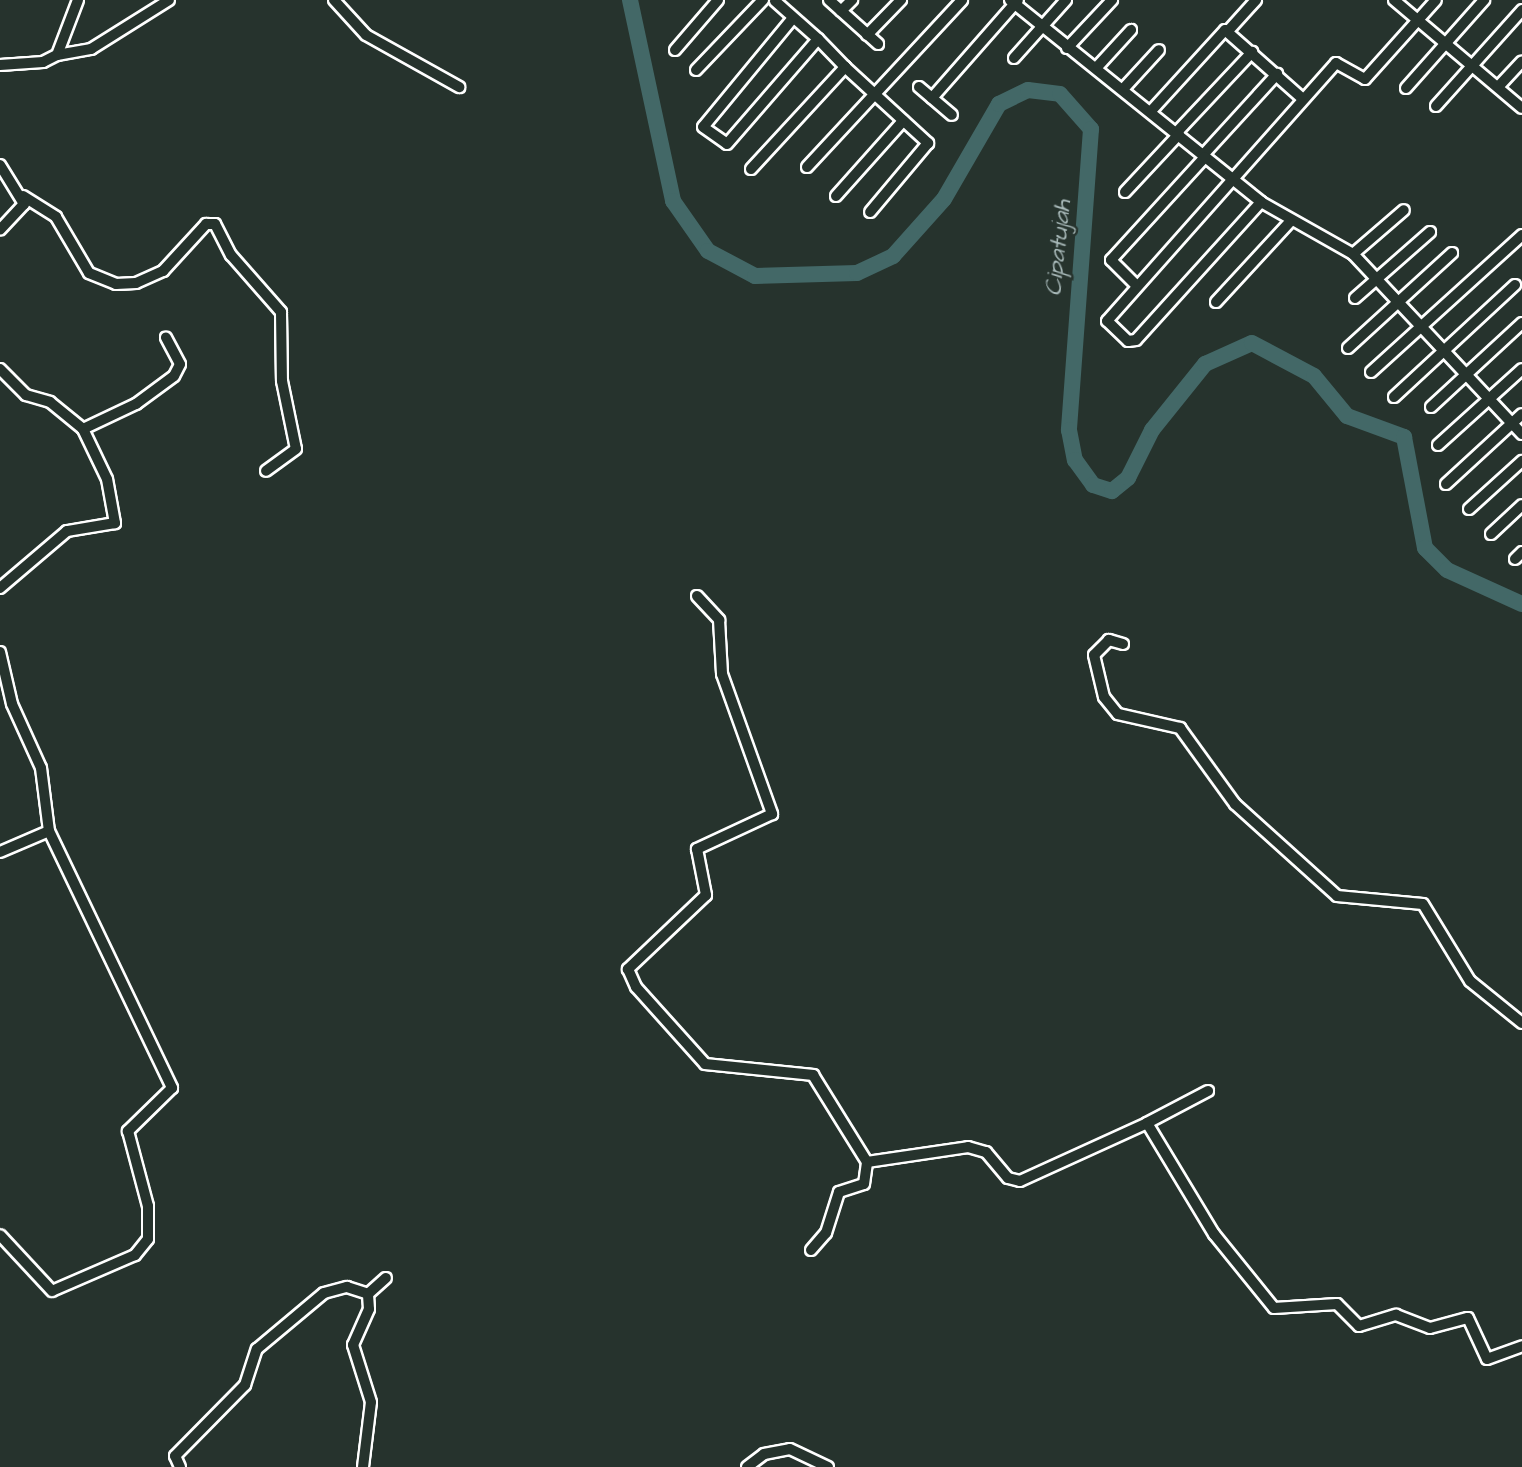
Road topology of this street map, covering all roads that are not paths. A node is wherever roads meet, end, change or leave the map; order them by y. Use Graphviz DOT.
graph roads {
  1 [pos="78,0"];
  2 [pos="169,0"];
  3 [pos="334,0"];
  4 [pos="718,0"];
  5 [pos="763,0"];
  6 [pos="775,0"];
  7 [pos="829,0"];
  8 [pos="852,0"];
  9 [pos="901,0"];
  10 [pos="962,0"];
  11 [pos="1066,0"];
  12 [pos="1112,0"];
  13 [pos="1256,0"];
  14 [pos="1394,0"];
  15 [pos="1436,0"];
  16 [pos="1484,0"];
  17 [pos="1014,1"];
  18 [pos="1522,10"];
  19 [pos="841,11"];
  20 [pos="793,18"];
  21 [pos="1420,18"];
  22 [pos="1041,28"];
  23 [pos="1131,30"];
  24 [pos="1228,31"];
  25 [pos="867,35"];
  26 [pos="818,39"];
  27 [pos="1447,42"];
  28 [pos="878,44"];
  29 [pos="1067,48"];
  30 [pos="675,50"];
  31 [pos="1159,50"];
  32 [pos="1252,52"];
  33 [pos="57,55"];
  34 [pos="1014,58"];
  35 [pos="1522,61"];
  36 [pos="0,65"];
  37 [pos="1473,65"];
  38 [pos="1098,66"];
  39 [pos="845,67"];
  40 [pos="696,70"];
  41 [pos="1277,74"];
  42 [pos="459,87"];
  43 [pos="919,87"];
  44 [pos="1125,87"];
  45 [pos="1498,87"];
  46 [pos="1406,88"];
  47 [pos="875,94"];
  48 [pos="932,98"];
  49 [pos="1303,99"];
  50 [pos="1436,106"];
  51 [pos="1522,108"];
  52 [pos="1152,110"];
  53 [pos="953,115"];
  54 [pos="903,121"];
  55 [pos="1178,133"];
  56 [pos="1204,156"];
  57 [pos="0,165"];
  58 [pos="807,167"];
  59 [pos="751,169"];
  60 [pos="1232,178"];
  61 [pos="1125,192"];
  62 [pos="23,196"];
  63 [pos="835,196"];
  64 [pos="1261,202"];
  65 [pos="1404,210"];
  66 [pos="870,212"];
  67 [pos="1289,223"];
  68 [pos="0,230"];
  69 [pos="1430,232"];
  70 [pos="1522,235"];
  71 [pos="1452,253"];
  72 [pos="1353,254"];
  73 [pos="1376,279"];
  74 [pos="1135,284"];
  75 [pos="1515,285"];
  76 [pos="1355,298"];
  77 [pos="1216,302"];
  78 [pos="1398,302"];
  79 [pos="1522,323"];
  80 [pos="1421,327"];
  81 [pos="166,338"];
  82 [pos="1348,348"];
  83 [pos="1444,351"];
  84 [pos="0,369"];
  85 [pos="1522,369"];
  86 [pos="1371,372"];
  87 [pos="1466,375"];
  88 [pos="1394,397"];
  89 [pos="1489,399"];
  90 [pos="1431,407"];
  91 [pos="1522,414"];
  92 [pos="1512,423"];
  93 [pos="83,429"];
  94 [pos="1522,434"];
  95 [pos="1438,445"];
  96 [pos="1522,461"];
  97 [pos="266,471"];
  98 [pos="1446,484"];
  99 [pos="1522,505"];
  100 [pos="1469,509"];
  101 [pos="1491,534"];
  102 [pos="0,588"];
  103 [pos="697,596"];
  104 [pos="1124,644"];
  105 [pos="0,652"];
  106 [pos="49,831"];
  107 [pos="0,852"];
  108 [pos="1522,1023"];
  109 [pos="1208,1091"];
  110 [pos="1147,1123"];
  111 [pos="867,1162"];
  112 [pos="0,1235"];
  113 [pos="811,1250"];
  114 [pos="386,1278"];
  115 [pos="368,1294"];
  116 [pos="1522,1346"];
  117 [pos="180,1467"];
  118 [pos="363,1467"];
  119 [pos="747,1467"];
  120 [pos="828,1467"];
  1 -- 33 [label="street"];
  2 -- 33 [label="street"];
  3 -- 42 [label="street"];
  4 -- 30 [label="street"];
  5 -- 40 [label="street"];
  6 -- 20 [label="street"];
  7 -- 19 [label="street"];
  8 -- 19 [label="street"];
  9 -- 25 [label="street"];
  10 -- 47 [label="street"];
  11 -- 22 [label="street"];
  12 -- 29 [label="street"];
  13 -- 24 [label="street"];
  14 -- 21 [label="street"];
  15 -- 21 [label="street"];
  16 -- 27 [label="street"];
  17 -- 22 [label="street"];
  17 -- 48 [label="street"];
  18 -- 37 [label="street"];
  19 -- 25 [label="street"];
  20 -- 26 [label="street"];
  20 -- 26 [label="street"];
  21 -- 27 [label="street"];
  21 -- 49 [label="street"];
  22 -- 29 [label="street"];
  22 -- 34 [label="street"];
  23 -- 38 [label="street"];
  24 -- 32 [label="street"];
  24 -- 52 [label="street"];
  25 -- 28 [label="street"];
  26 -- 39 [label="street"];
  27 -- 37 [label="street"];
  27 -- 46 [label="street"];
  29 -- 38 [label="street"];
  31 -- 44 [label="street"];
  32 -- 41 [label="street"];
  32 -- 55 [label="street"];
  33 -- 36 [label="street"];
  35 -- 45 [label="street"];
  37 -- 45 [label="street"];
  37 -- 50 [label="street"];
  38 -- 44 [label="street"];
  39 -- 47 [label="street"];
  39 -- 59 [label="street"];
  41 -- 49 [label="street"];
  41 -- 56 [label="street"];
  43 -- 48 [label="street"];
  44 -- 52 [label="street"];
  45 -- 51 [label="street"];
  47 -- 54 [label="street"];
  47 -- 58 [label="street"];
  48 -- 53 [label="street"];
  49 -- 60 [label="street"];
  52 -- 55 [label="street"];
  54 -- 63 [label="street"];
  54 -- 66 [label="street"];
  55 -- 56 [label="street"];
  55 -- 61 [label="street"];
  56 -- 60 [label="street"];
  56 -- 74 [label="street"];
  57 -- 62 [label="street"];
  60 -- 64 [label="street"];
  60 -- 74 [label="street"];
  62 -- 68 [label="street"];
  62 -- 97 [label="street"];
  64 -- 67 [label="street"];
  64 -- 74 [label="street"];
  65 -- 72 [label="street"];
  67 -- 72 [label="street"];
  67 -- 77 [label="street"];
  69 -- 73 [label="street"];
  70 -- 80 [label="street"];
  71 -- 78 [label="street"];
  72 -- 73 [label="street"];
  73 -- 76 [label="street"];
  73 -- 78 [label="street"];
  75 -- 83 [label="street"];
  78 -- 80 [label="street"];
  78 -- 82 [label="street"];
  79 -- 87 [label="street"];
  80 -- 83 [label="street"];
  80 -- 86 [label="street"];
  81 -- 93 [label="street"];
  83 -- 87 [label="street"];
  83 -- 88 [label="street"];
  84 -- 93 [label="street"];
  85 -- 89 [label="street"];
  87 -- 89 [label="street"];
  87 -- 90 [label="street"];
  89 -- 92 [label="street"];
  89 -- 95 [label="street"];
  91 -- 92 [label="street"];
  92 -- 94 [label="street"];
  92 -- 98 [label="street"];
  93 -- 102 [label="street"];
  96 -- 100 [label="street"];
  99 -- 101 [label="street"];
  103 -- 111 [label="street"];
  104 -- 108 [label="street"];
  105 -- 106 [label="street"];
  106 -- 107 [label="street"];
  106 -- 112 [label="street"];
  109 -- 110 [label="street"];
  110 -- 111 [label="street"];
  110 -- 116 [label="street"];
  111 -- 113 [label="street"];
  114 -- 115 [label="street"];
  115 -- 117 [label="street"];
  115 -- 118 [label="street"];
  119 -- 120 [label="street"];
}
